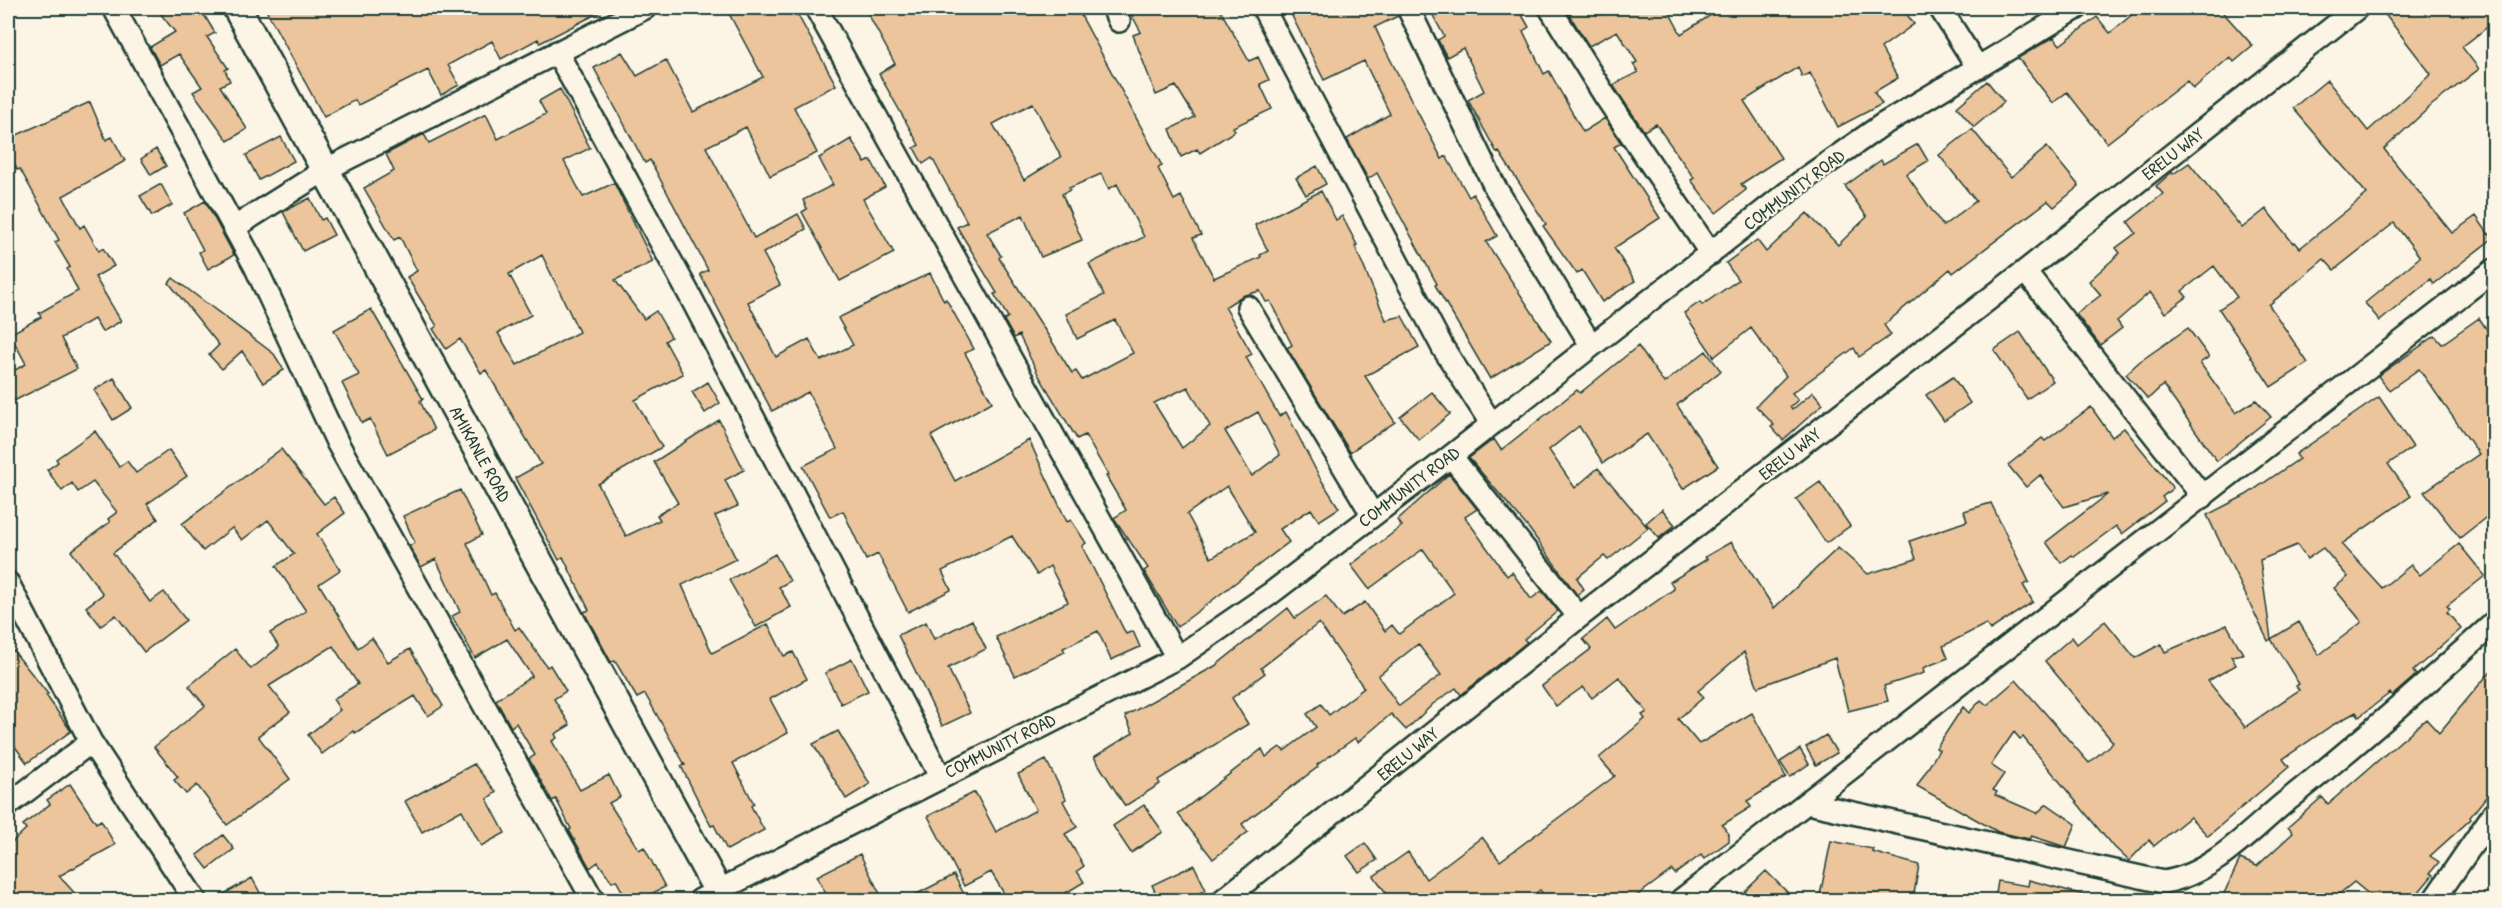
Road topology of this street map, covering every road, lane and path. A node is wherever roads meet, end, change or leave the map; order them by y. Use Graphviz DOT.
graph roads {
  1 [pos="114,8"];
  2 [pos="237,8"];
  3 [pos="645,8"];
  4 [pos="816,8"];
  5 [pos="1263,8"];
  6 [pos="1408,8"];
  7 [pos="1550,8"];
  8 [pos="1940,8"];
  9 [pos="2077,8"];
  10 [pos="2357,8"];
  11 [pos="557,52"];
  12 [pos="1978,68"];
  13 [pos="325,170"];
  14 [pos="235,227"];
  15 [pos="1711,254"];
  16 [pos="2494,270"];
  17 [pos="2025,271"];
  18 [pos="1248,307"];
  19 [pos="1591,345"];
  20 [pos="1491,423"];
  21 [pos="1451,456"];
  22 [pos="2203,497"];
  23 [pos="1372,514"];
  24 [pos="8,583"];
  25 [pos="1579,617"];
  26 [pos="2494,623"];
  27 [pos="1177,658"];
  28 [pos="91,742"];
  29 [pos="940,776"];
  30 [pos="1808,802"];
  31 [pos="8,805"];
  32 [pos="2494,813"];
  33 [pos="713,897"];
  34 [pos="195,900"];
  35 [pos="593,900"];
  36 [pos="1223,900"];
  37 [pos="1681,900"];
  38 [pos="2434,900"];
  1 -- 14 [label="street"];
  2 -- 13 [label="street, AMIKANLE ROAD"];
  3 -- 11 [label="street"];
  4 -- 27 [label="street"];
  5 -- 20 [label="street"];
  6 -- 19 [label="street"];
  7 -- 15 [label="street"];
  8 -- 12 [label="street"];
  9 -- 12 [label="street, COMMUNITY ROAD"];
  10 -- 17 [label="street, ERELU WAY"];
  11 -- 13 [label="street"];
  11 -- 29 [label="street"];
  12 -- 15 [label="street, COMMUNITY ROAD"];
  13 -- 14 [label="street"];
  13 -- 33 [label="street, AMIKANLE ROAD"];
  14 -- 35 [label="street"];
  15 -- 19 [label="street, COMMUNITY ROAD"];
  16 -- 22 [label="street"];
  17 -- 22 [label="street"];
  17 -- 25 [label="street, ERELU WAY"];
  18 -- 23 [label="street"];
  19 -- 20 [label="street, COMMUNITY ROAD"];
  20 -- 21 [label="street, COMMUNITY ROAD"];
  21 -- 23 [label="street, COMMUNITY ROAD"];
  21 -- 25 [label="street"];
  22 -- 30 [label="street"];
  23 -- 27 [label="street, COMMUNITY ROAD"];
  24 -- 28 [label="street"];
  25 -- 36 [label="street, ERELU WAY"];
  26 -- 30 [label="street"];
  27 -- 29 [label="street, COMMUNITY ROAD"];
  28 -- 31 [label="street"];
  28 -- 34 [label="street"];
  29 -- 33 [label="street, COMMUNITY ROAD"];
  30 -- 37 [label="street"];
  32 -- 38 [label="street"];
}
